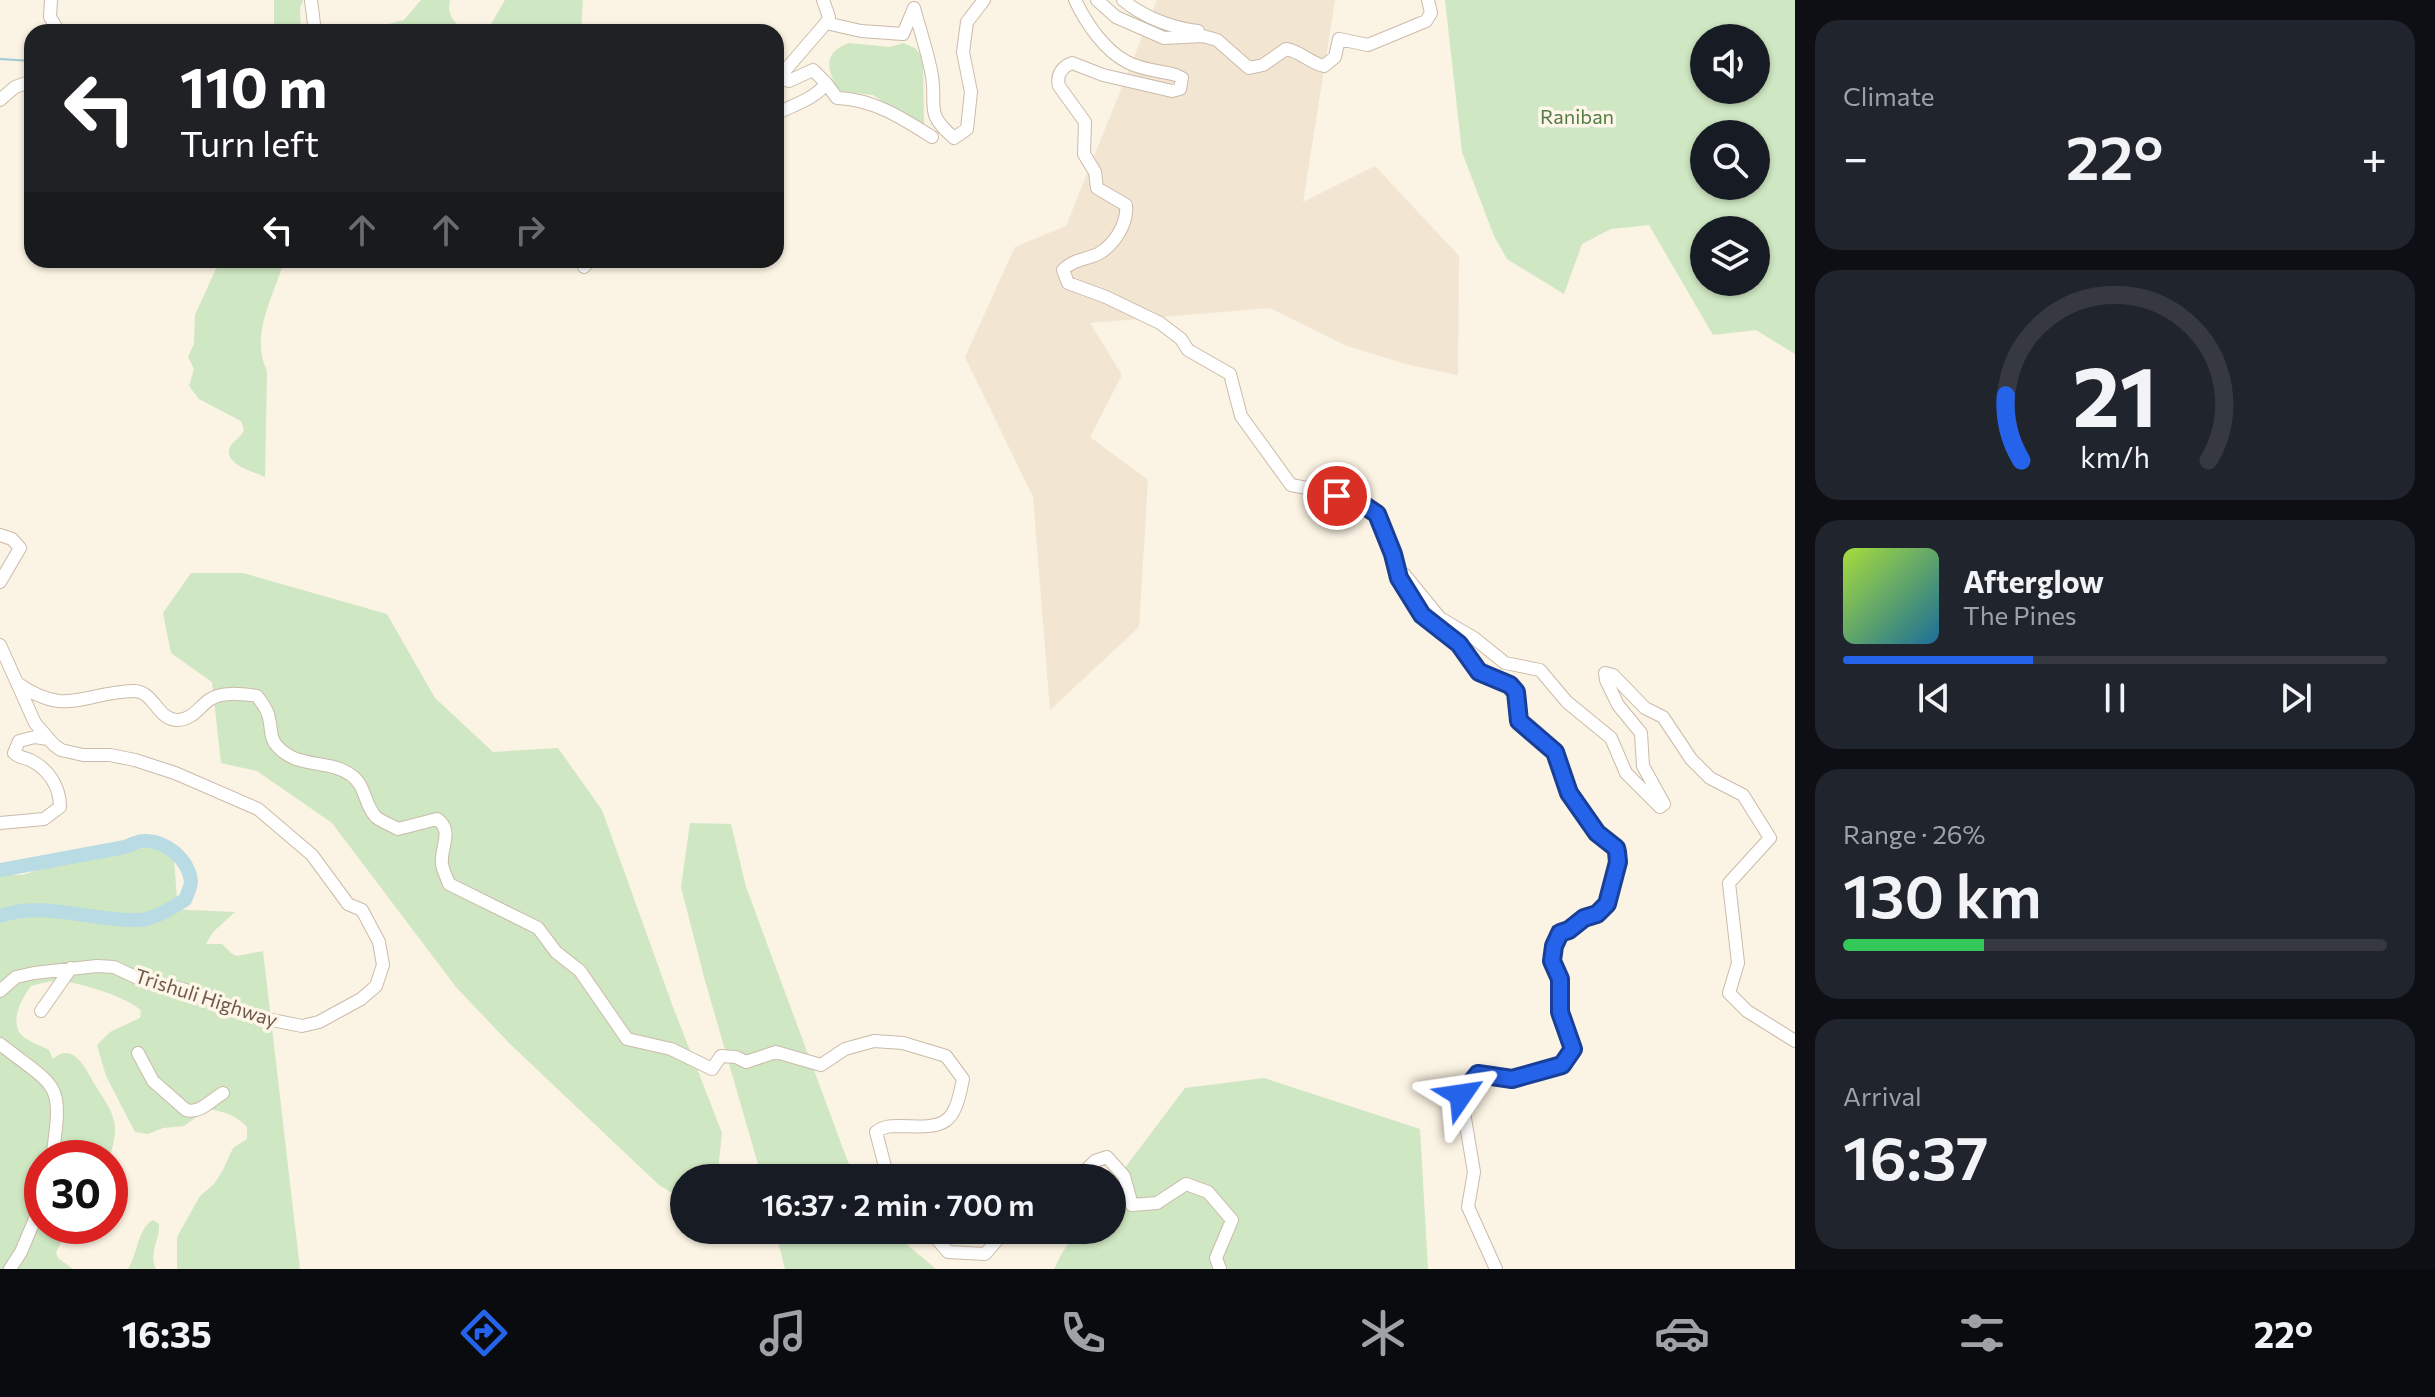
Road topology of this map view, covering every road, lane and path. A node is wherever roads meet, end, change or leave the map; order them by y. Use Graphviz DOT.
graph roads {
  1 [pos="51,0"];
  2 [pos="311,0"];
  3 [pos="823,0"];
  4 [pos="984,0"];
  5 [pos="1075,0"];
  6 [pos="1097,0"];
  7 [pos="1123,0"];
  8 [pos="1428,0"];
  9 [pos="826,23"];
  10 [pos="54,24"];
  11 [pos="314,24"];
  12 [pos="1203,36"];
  13 [pos="784,72"];
  14 [pos="784,80"];
  15 [pos="826,83"];
  16 [pos="24,84"];
  17 [pos="0,100"];
  18 [pos="784,109"];
  19 [pos="932,137"];
  20 [pos="0,535"];
  21 [pos="1395,563"];
  22 [pos="0,582"];
  23 [pos="0,645"];
  24 [pos="17,683"];
  25 [pos="48,739"];
  26 [pos="0,823"];
  27 [pos="71,968"];
  28 [pos="0,991"];
  29 [pos="41,1011"];
  30 [pos="1795,1041"];
  31 [pos="0,1044"];
  32 [pos="138,1053"];
  33 [pos="223,1093"];
  34 [pos="55,1140"];
  35 [pos="884,1164"];
  36 [pos="1092,1164"];
  37 [pos="1113,1164"];
  38 [pos="1126,1183"];
  39 [pos="24,1244"];
  40 [pos="941,1244"];
  41 [pos="994,1244"];
  42 [pos="10,1269"];
  43 [pos="1220,1269"];
  44 [pos="1496,1269"];
  1 -- 10 [label="street"];
  2 -- 11 [label="street"];
  3 -- 9 [label="street"];
  4 -- 9 [label="street"];
  5 -- 21 [label="street"];
  6 -- 12 [label="street"];
  7 -- 12 [label="street"];
  8 -- 12 [label="street"];
  9 -- 13 [label="street"];
  14 -- 15 [label="street"];
  15 -- 18 [label="street"];
  15 -- 19 [label="street"];
  16 -- 17 [label="street"];
  20 -- 22 [label="street"];
  21 -- 30 [label="street"];
  21 -- 44 [label="street"];
  23 -- 24 [label="street"];
  24 -- 25 [label="street"];
  24 -- 35 [label="street"];
  25 -- 26 [label="street"];
  25 -- 27 [label="street, Trishuli Highway"];
  27 -- 28 [label="street, Trishuli Highway"];
  27 -- 29 [label="street"];
  31 -- 34 [label="street"];
  32 -- 33 [label="street"];
  36 -- 37 [label="street"];
  38 -- 43 [label="street"];
  39 -- 42 [label="street"];
  40 -- 41 [label="street"];
}
